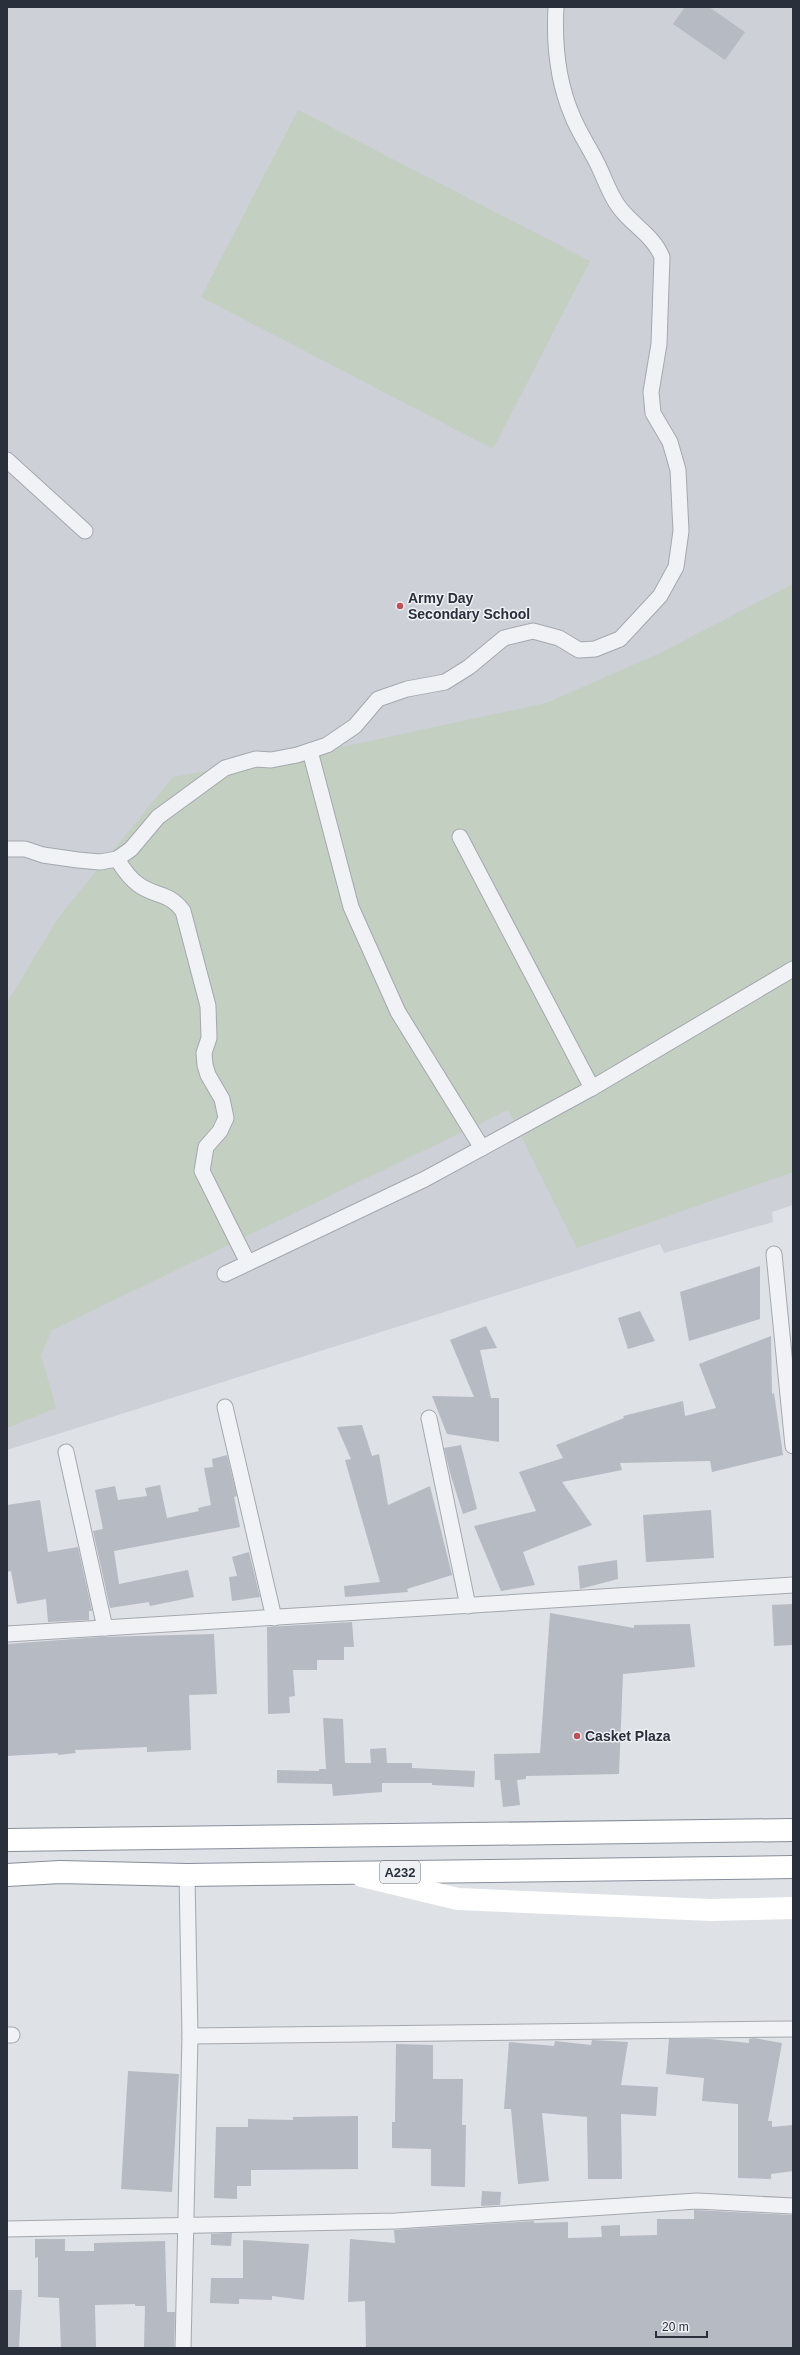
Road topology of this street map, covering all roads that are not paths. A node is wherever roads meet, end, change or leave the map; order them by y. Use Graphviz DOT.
graph roads {
  1 [pos="556,7"];
  2 [pos="7,460"];
  3 [pos="84,531"];
  4 [pos="310,751"];
  5 [pos="460,837"];
  6 [pos="7,850"];
  7 [pos="118,859"];
  8 [pos="793,969"];
  9 [pos="592,1088"];
  10 [pos="482,1148"];
  11 [pos="774,1254"];
  12 [pos="248,1263"];
  13 [pos="225,1274"];
  14 [pos="226,1407"];
  15 [pos="429,1418"];
  16 [pos="793,1446"];
  17 [pos="66,1452"];
  18 [pos="793,1585"];
  19 [pos="468,1606"];
  20 [pos="274,1618"];
  21 [pos="105,1628"];
  22 [pos="7,1634"];
  23 [pos="793,1830"];
  24 [pos="7,1840"];
  25 [pos="793,1867"];
  26 [pos="347,1873"];
  27 [pos="7,1875"];
  28 [pos="187,1875"];
  29 [pos="793,1908"];
  30 [pos="793,2029"];
  31 [pos="190,2036"];
  32 [pos="793,2206"];
  33 [pos="186,2225"];
  34 [pos="7,2229"];
  35 [pos="183,2348"];
  1 -- 4 [label="street"];
  2 -- 3 [label="street"];
  4 -- 7 [label="street"];
  4 -- 10 [label="street"];
  5 -- 9 [label="street"];
  6 -- 7 [label="street"];
  7 -- 12 [label="street"];
  8 -- 9 [label="street"];
  9 -- 10 [label="street"];
  10 -- 12 [label="street"];
  11 -- 16 [label="street"];
  12 -- 13 [label="street"];
  14 -- 20 [label="street"];
  15 -- 19 [label="street"];
  17 -- 21 [label="street"];
  18 -- 19 [label="street"];
  19 -- 20 [label="street"];
  20 -- 21 [label="street"];
  21 -- 22 [label="street"];
  23 -- 24 [label="main road"];
  25 -- 26 [label="main road, A232"];
  26 -- 28 [label="main road, A232"];
  26 -- 29 [label="main road"];
  27 -- 28 [label="main road, A232"];
  28 -- 31 [label="street"];
  30 -- 31 [label="street"];
  31 -- 33 [label="street"];
  32 -- 33 [label="street"];
  33 -- 34 [label="street"];
  33 -- 35 [label="street"];
}
